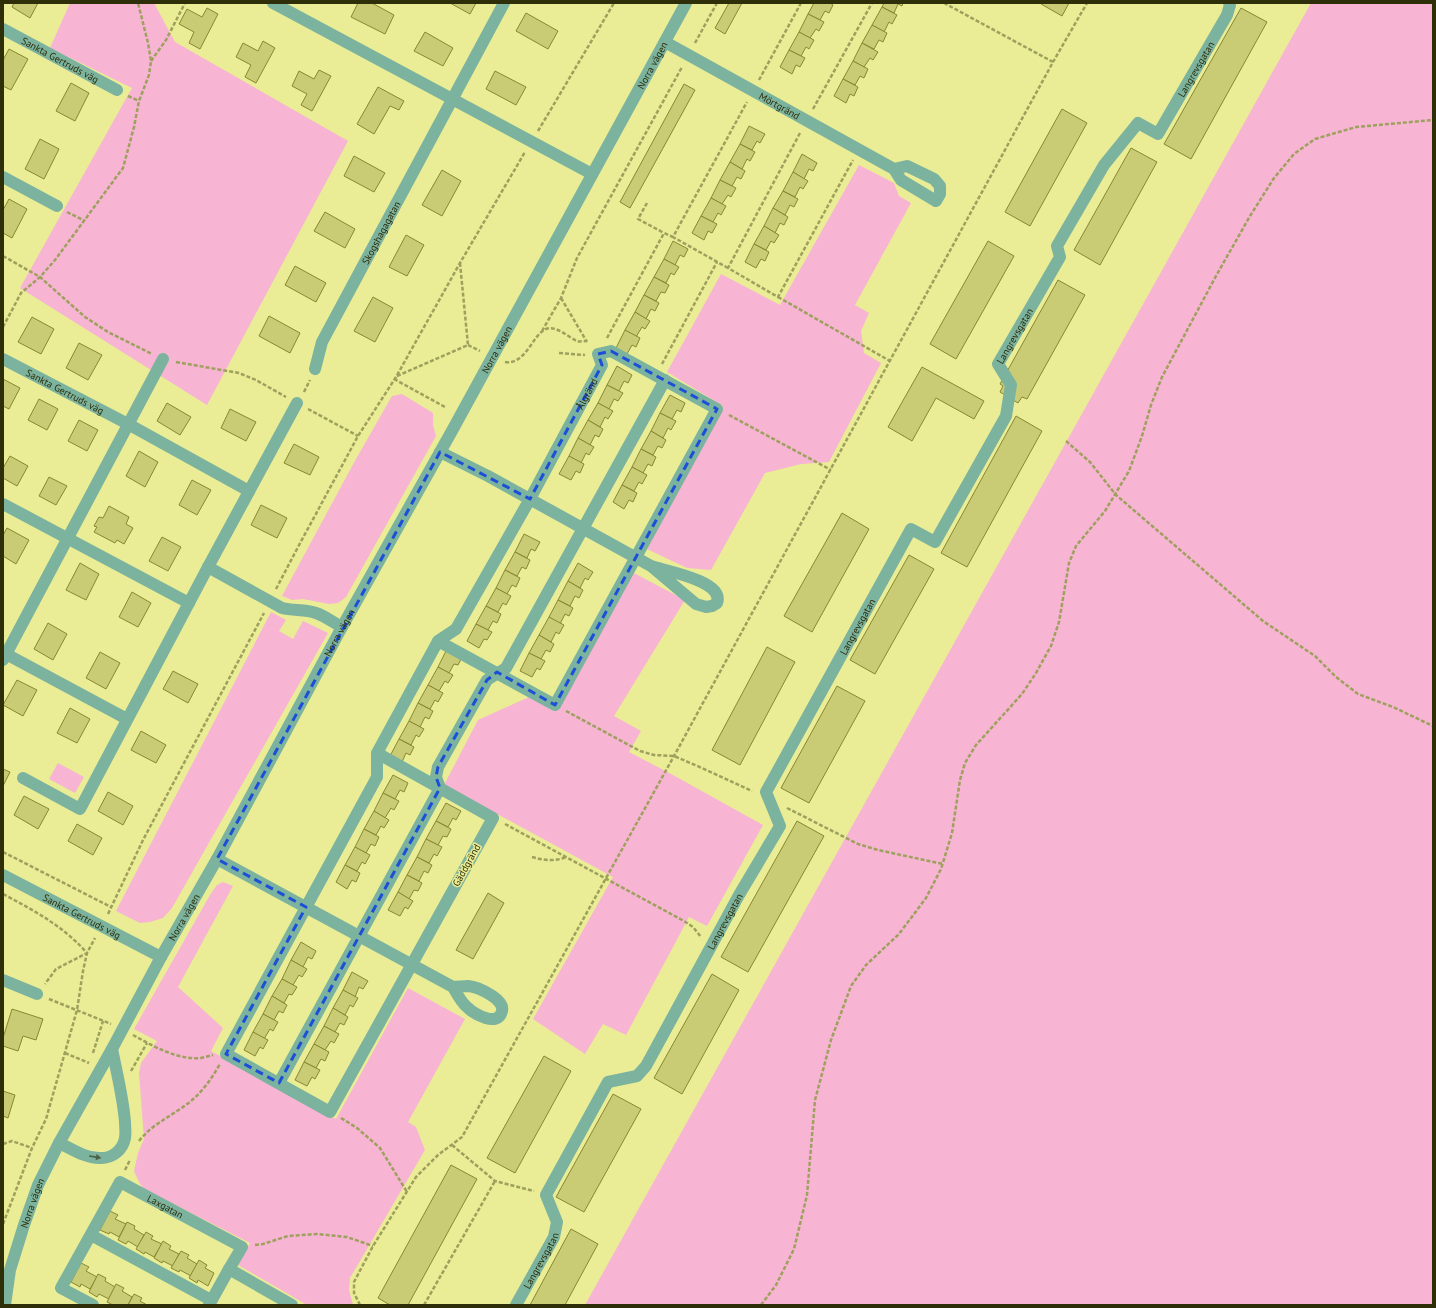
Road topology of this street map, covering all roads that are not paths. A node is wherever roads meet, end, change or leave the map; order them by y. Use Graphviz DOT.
graph roads {
  1 [pos="273,3"];
  2 [pos="504,3"];
  3 [pos="686,3"];
  4 [pos="1229,3"];
  5 [pos="3,29"];
  6 [pos="665,42"];
  7 [pos="117,90"];
  8 [pos="452,98"];
  9 [pos="894,169"];
  10 [pos="592,174"];
  11 [pos="3,177"];
  12 [pos="57,206"];
  13 [pos="3,359"];
  14 [pos="163,359"];
  15 [pos="315,369"];
  16 [pos="660,378"];
  17 [pos="297,403"];
  18 [pos="128,424"];
  19 [pos="440,452"];
  20 [pos="249,491"];
  21 [pos="530,499"];
  22 [pos="3,504"];
  23 [pos="583,528"];
  24 [pos="67,539"];
  25 [pos="635,558"];
  26 [pos="651,566"];
  27 [pos="208,567"];
  28 [pos="189,603"];
  29 [pos="342,627"];
  30 [pos="438,641"];
  31 [pos="5,657"];
  32 [pos="498,672"];
  33 [pos="127,720"];
  34 [pos="377,753"];
  35 [pos="23,778"];
  36 [pos="440,788"];
  37 [pos="217,859"];
  38 [pos="3,875"];
  39 [pos="306,907"];
  40 [pos="359,936"];
  41 [pos="161,957"];
  42 [pos="411,964"];
  43 [pos="3,980"];
  44 [pos="453,987"];
  45 [pos="38,994"];
  46 [pos="112,1049"];
  47 [pos="279,1083"];
  48 [pos="59,1143"];
  49 [pos="91,1235"];
  50 [pos="228,1269"];
  51 [pos="10,1270"];
  52 [pos="210,1303"];
  53 [pos="5,1305"];
  54 [pos="9,1305"];
  55 [pos="93,1305"];
  56 [pos="292,1305"];
  57 [pos="516,1305"];
  1 -- 8 [label="street"];
  2 -- 8 [label="street, Skogshagagatan"];
  3 -- 6 [label="street, Norra vägen"];
  4 -- 57 [label="street, Langrevsgatan"];
  5 -- 7 [label="street, Sankta Gertruds väg"];
  6 -- 9 [label="street, Mörtgränd"];
  6 -- 10 [label="street, Norra vägen"];
  8 -- 10 [label="street"];
  8 -- 15 [label="street, Skogshagagatan"];
  10 -- 19 [label="street, Norra vägen"];
  11 -- 12 [label="street"];
  13 -- 18 [label="street, Sankta Gertruds väg"];
  14 -- 18 [label="street"];
  16 -- 21 [label="street, Ålgränd"];
  16 -- 23 [label="street"];
  16 -- 25 [label="street"];
  17 -- 20 [label="street"];
  18 -- 20 [label="street, Sankta Gertruds väg"];
  18 -- 24 [label="street"];
  19 -- 21 [label="street"];
  19 -- 29 [label="street, Norra vägen"];
  20 -- 27 [label="street"];
  21 -- 23 [label="street"];
  21 -- 30 [label="street, Ålgränd"];
  22 -- 24 [label="street"];
  23 -- 25 [label="street"];
  23 -- 32 [label="street"];
  24 -- 28 [label="street"];
  24 -- 31 [label="street"];
  25 -- 26 [label="street"];
  25 -- 32 [label="street"];
  26 -- 26 [label="street"];
  27 -- 28 [label="street"];
  27 -- 29 [label="street"];
  28 -- 33 [label="street"];
  29 -- 37 [label="street, Norra vägen"];
  30 -- 32 [label="street"];
  30 -- 34 [label="street"];
  31 -- 33 [label="street"];
  32 -- 36 [label="street"];
  33 -- 35 [label="street"];
  34 -- 36 [label="street"];
  34 -- 39 [label="street"];
  36 -- 40 [label="street"];
  36 -- 42 [label="street, Gäddgränd"];
  37 -- 39 [label="street"];
  37 -- 41 [label="street, Norra vägen"];
  38 -- 41 [label="street, Sankta Gertruds väg"];
  39 -- 40 [label="street"];
  39 -- 47 [label="street"];
  40 -- 42 [label="street"];
  40 -- 47 [label="street"];
  41 -- 46 [label="street, Norra vägen"];
  42 -- 44 [label="street"];
  42 -- 47 [label="street, Gäddgränd"];
  43 -- 45 [label="street"];
  46 -- 48 [label="street, Norra vägen"];
  48 -- 46 [label="street, one-way"];
  48 -- 51 [label="street, Norra vägen"];
  49 -- 50 [label="street, Laxgatan"];
  49 -- 52 [label="street"];
  49 -- 55 [label="street"];
  50 -- 52 [label="street"];
  50 -- 56 [label="street"];
  51 -- 53 [label="street, Norra vägen"];
  51 -- 54 [label="street, Norra vägen"];
}
